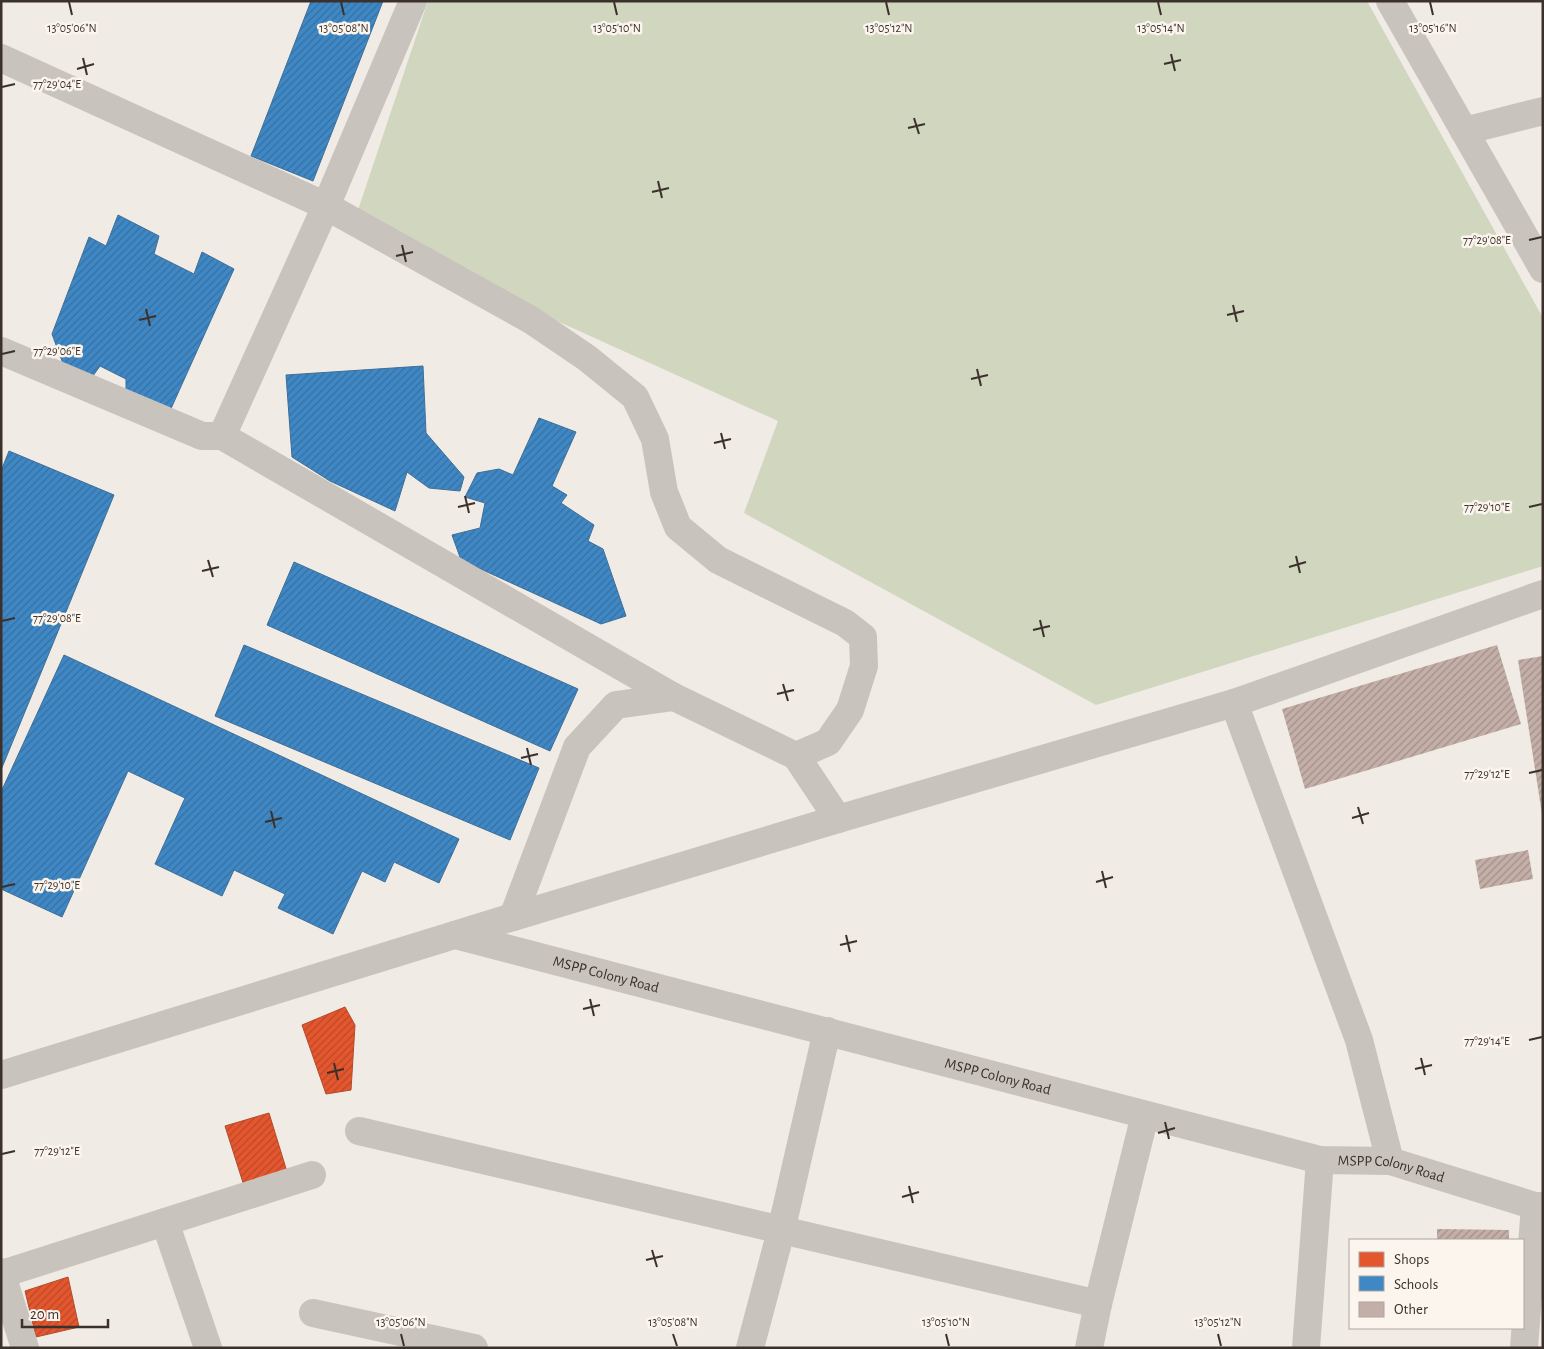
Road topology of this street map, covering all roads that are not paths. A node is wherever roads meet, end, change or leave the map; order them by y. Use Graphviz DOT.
graph roads {
  1 [pos="413,1"];
  2 [pos="1390,1"];
  3 [pos="1,58"];
  4 [pos="1543,111"];
  5 [pos="1464,131"];
  6 [pos="326,206"];
  7 [pos="1543,269"];
  8 [pos="4,360"];
  9 [pos="222,436"];
  10 [pos="1543,594"];
  11 [pos="674,697"];
  12 [pos="1234,703"];
  13 [pos="796,756"];
  14 [pos="838,819"];
  15 [pos="513,917"];
  16 [pos="455,935"];
  17 [pos="827,1031"];
  18 [pos="1,1075"];
  19 [pos="1145,1115"];
  20 [pos="359,1131"];
  21 [pos="1320,1160"];
  22 [pos="1390,1161"];
  23 [pos="312,1175"];
  24 [pos="1539,1206"];
  25 [pos="165,1222"];
  26 [pos="781,1231"];
  27 [pos="1,1273"];
  28 [pos="1098,1304"];
  29 [pos="313,1313"];
  30 [pos="25,1348"];
  31 [pos="208,1348"];
  32 [pos="474,1348"];
  33 [pos="750,1348"];
  34 [pos="1089,1348"];
  35 [pos="1306,1348"];
  36 [pos="1524,1348"];
  1 -- 6 [label="street"];
  2 -- 5 [label="street"];
  3 -- 6 [label="street"];
  4 -- 5 [label="street"];
  5 -- 7 [label="street"];
  6 -- 9 [label="street"];
  6 -- 13 [label="street"];
  8 -- 9 [label="street"];
  9 -- 11 [label="street"];
  10 -- 12 [label="street"];
  11 -- 13 [label="street"];
  11 -- 15 [label="street"];
  12 -- 14 [label="street"];
  12 -- 22 [label="street"];
  13 -- 14 [label="street"];
  14 -- 15 [label="street"];
  15 -- 16 [label="street"];
  16 -- 17 [label="street, MSPP Colony Road"];
  16 -- 18 [label="street"];
  17 -- 19 [label="street, MSPP Colony Road"];
  17 -- 26 [label="street"];
  19 -- 21 [label="street, MSPP Colony Road"];
  19 -- 28 [label="street"];
  20 -- 26 [label="street"];
  21 -- 22 [label="street, MSPP Colony Road"];
  21 -- 35 [label="street"];
  22 -- 24 [label="street, MSPP Colony Road"];
  23 -- 25 [label="street"];
  24 -- 36 [label="street"];
  25 -- 27 [label="street"];
  25 -- 31 [label="street"];
  26 -- 28 [label="street"];
  26 -- 33 [label="street"];
  27 -- 30 [label="street"];
  28 -- 34 [label="street"];
  29 -- 32 [label="street"];
}
